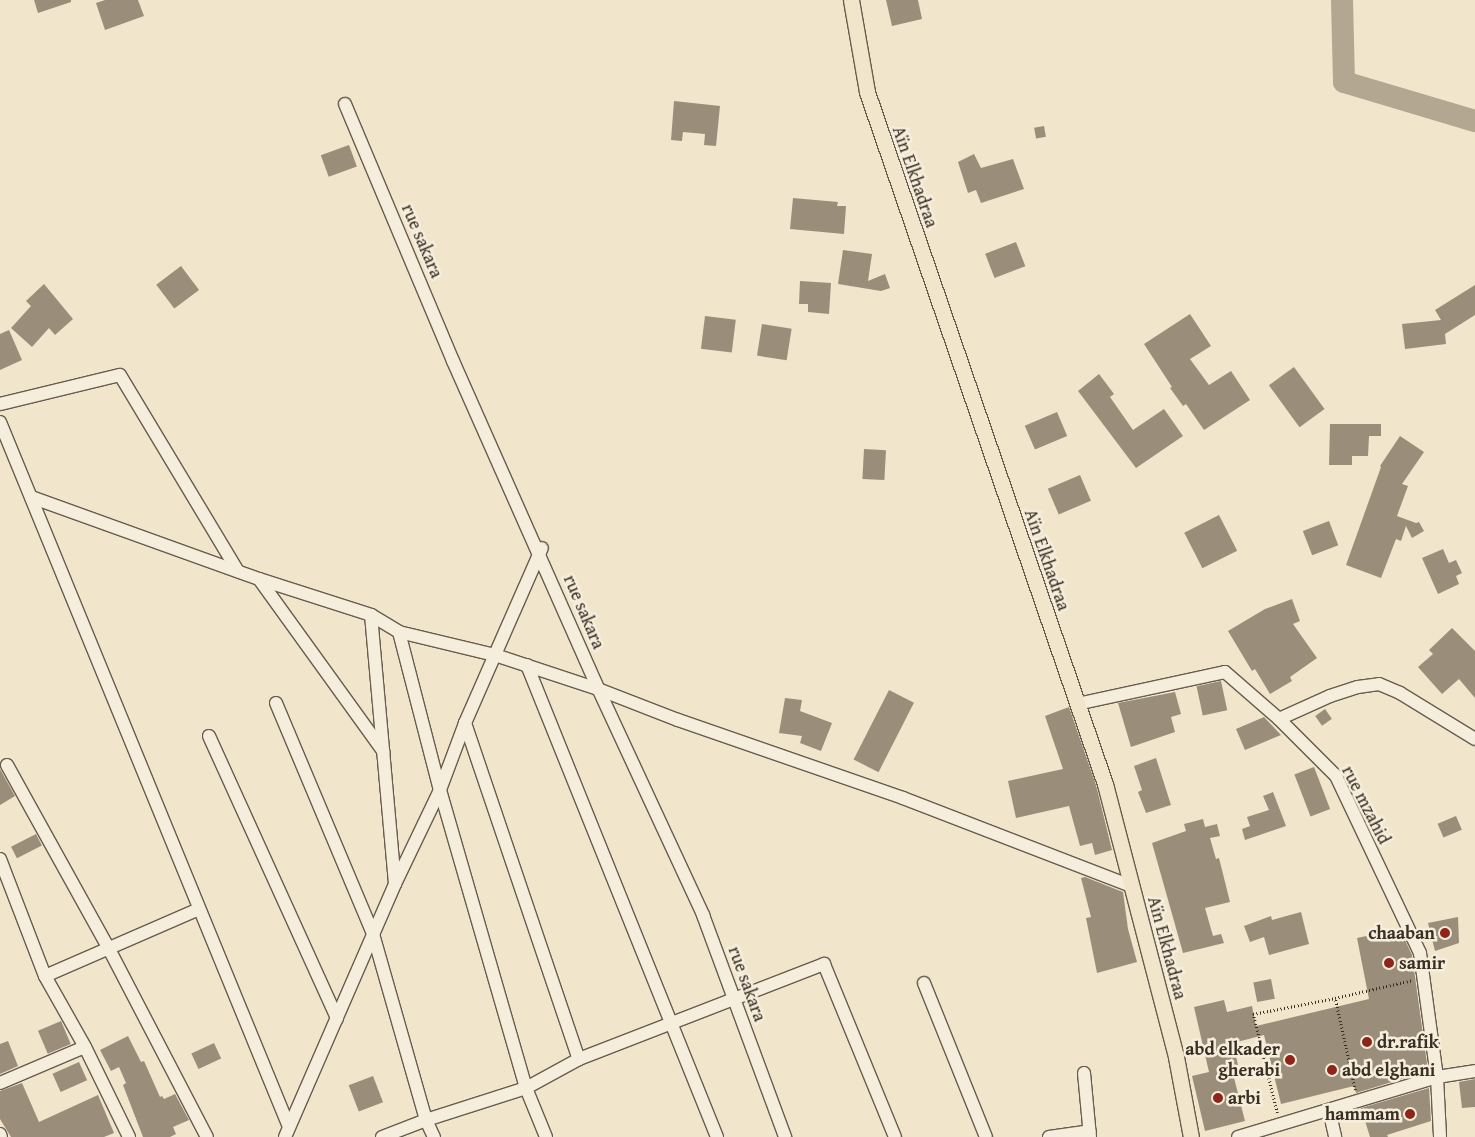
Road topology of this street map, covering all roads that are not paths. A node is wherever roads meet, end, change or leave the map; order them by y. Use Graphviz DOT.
graph roads {
  1 [pos="851,0"];
  2 [pos="345,104"];
  3 [pos="0,404"];
  4 [pos="0,422"];
  5 [pos="31,497"];
  6 [pos="542,549"];
  7 [pos="238,571"];
  8 [pos="259,579"];
  9 [pos="370,615"];
  10 [pos="399,632"];
  11 [pos="496,655"];
  12 [pos="526,665"];
  13 [pos="598,689"];
  14 [pos="276,703"];
  15 [pos="1078,704"];
  16 [pos="1279,719"];
  17 [pos="465,723"];
  18 [pos="209,736"];
  19 [pos="1475,739"];
  20 [pos="384,752"];
  21 [pos="7,765"];
  22 [pos="440,790"];
  23 [pos="0,859"];
  24 [pos="395,884"];
  25 [pos="1131,886"];
  26 [pos="199,909"];
  27 [pos="373,934"];
  28 [pos="109,949"];
  29 [pos="45,976"];
  30 [pos="924,984"];
  31 [pos="734,999"];
  32 [pos="337,1018"];
  33 [pos="670,1024"];
  34 [pos="85,1046"];
  35 [pos="579,1059"];
  36 [pos="1475,1071"];
  37 [pos="1084,1072"];
  38 [pos="1437,1077"];
  39 [pos="0,1083"];
  40 [pos="526,1088"];
  41 [pos="1329,1110"];
  42 [pos="426,1120"];
  43 [pos="287,1132"];
  44 [pos="1090,1134"];
  45 [pos="129,1137"];
  46 [pos="207,1137"];
  47 [pos="382,1137"];
  48 [pos="434,1137"];
  49 [pos="546,1137"];
  50 [pos="717,1137"];
  51 [pos="785,1137"];
  52 [pos="895,1137"];
  53 [pos="986,1137"];
  54 [pos="1049,1137"];
  55 [pos="1191,1137"];
  56 [pos="1238,1137"];
  57 [pos="1335,1137"];
  58 [pos="1440,1137"];
  1 -- 15 [label="main road, Aïn Elkhadraa"];
  2 -- 6 [label="street, rue sakara"];
  3 -- 7 [label="street"];
  4 -- 5 [label="street"];
  5 -- 7 [label="street"];
  5 -- 26 [label="street"];
  6 -- 11 [label="street"];
  6 -- 13 [label="street, rue sakara"];
  7 -- 8 [label="street"];
  8 -- 9 [label="street"];
  8 -- 20 [label="street"];
  9 -- 10 [label="street"];
  9 -- 20 [label="street"];
  10 -- 11 [label="street"];
  10 -- 22 [label="street"];
  11 -- 12 [label="street"];
  11 -- 17 [label="street"];
  12 -- 13 [label="street"];
  12 -- 33 [label="street"];
  13 -- 25 [label="street"];
  13 -- 31 [label="street, rue sakara"];
  14 -- 27 [label="street"];
  15 -- 16 [label="street, rue mzahid"];
  15 -- 25 [label="main road, Aïn Elkhadraa"];
  16 -- 19 [label="street"];
  16 -- 38 [label="street, rue mzahid"];
  17 -- 22 [label="street"];
  17 -- 35 [label="street"];
  18 -- 32 [label="street"];
  20 -- 24 [label="street"];
  21 -- 28 [label="street"];
  22 -- 24 [label="street"];
  22 -- 40 [label="street"];
  23 -- 29 [label="street"];
  24 -- 27 [label="street"];
  25 -- 55 [label="main road, Aïn Elkhadraa"];
  26 -- 28 [label="street"];
  26 -- 43 [label="street"];
  27 -- 32 [label="street"];
  27 -- 42 [label="street"];
  28 -- 29 [label="street"];
  28 -- 46 [label="street"];
  29 -- 34 [label="street"];
  30 -- 53 [label="street"];
  31 -- 33 [label="street"];
  31 -- 51 [label="street, rue sakara"];
  31 -- 52 [label="street"];
  32 -- 43 [label="street"];
  33 -- 35 [label="street"];
  33 -- 50 [label="street"];
  34 -- 39 [label="street"];
  34 -- 45 [label="street"];
  35 -- 40 [label="street"];
  36 -- 38 [label="street"];
  37 -- 44 [label="street"];
  38 -- 41 [label="street"];
  38 -- 58 [label="street, rue mzahid"];
  40 -- 42 [label="street"];
  40 -- 49 [label="street"];
  41 -- 56 [label="street"];
  41 -- 57 [label="street"];
  42 -- 47 [label="street"];
  42 -- 48 [label="street"];
  44 -- 54 [label="street"];
}
